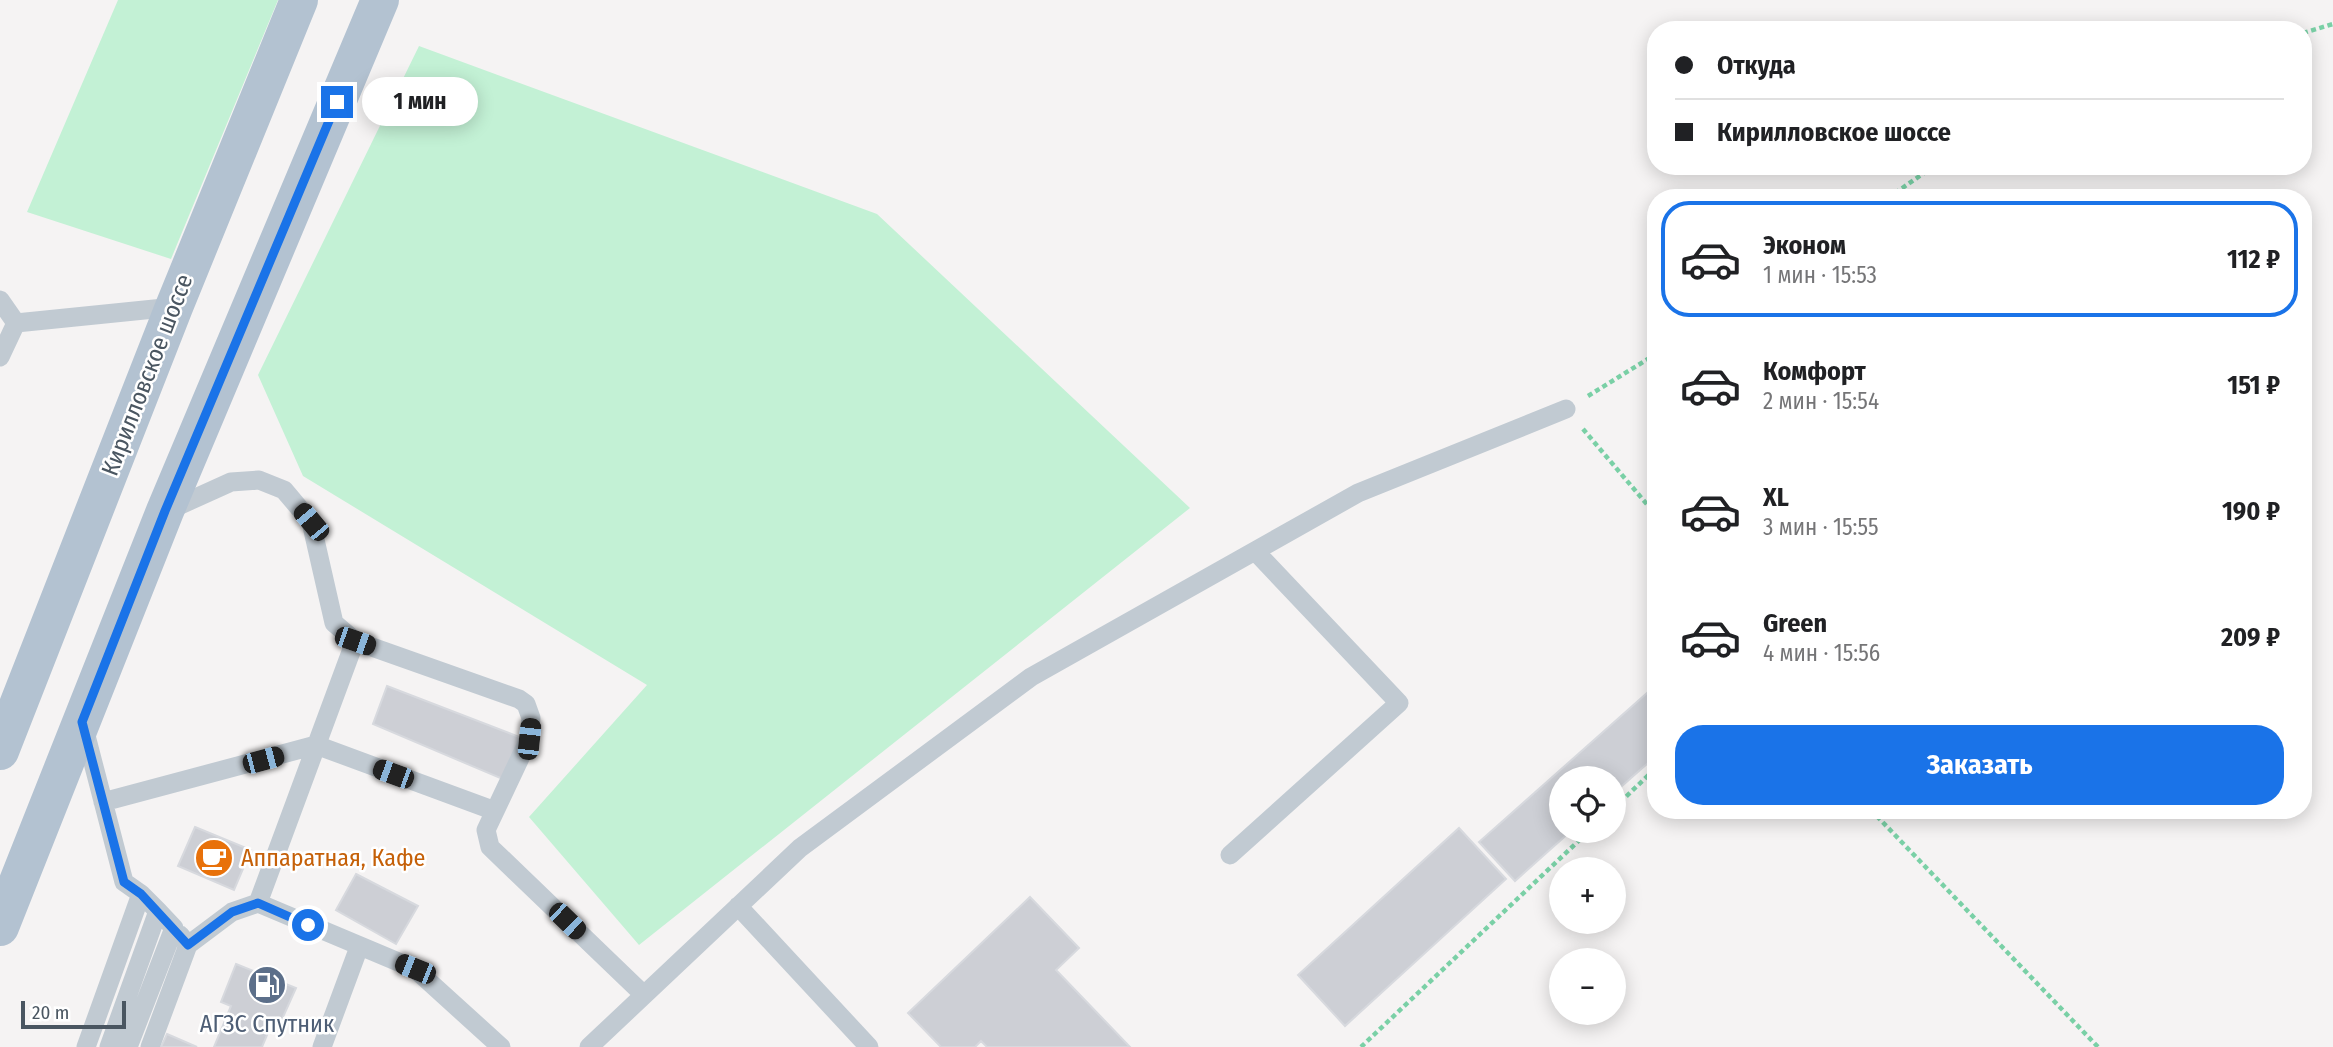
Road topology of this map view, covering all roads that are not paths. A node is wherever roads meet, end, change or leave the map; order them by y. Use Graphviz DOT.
graph roads {
  1 [pos="299,0"];
  2 [pos="380,0"];
  3 [pos="0,300"];
  4 [pos="174,307"];
  5 [pos="16,323"];
  6 [pos="0,358"];
  7 [pos="1566,410"];
  8 [pos="165,511"];
  9 [pos="1255,551"];
  10 [pos="355,641"];
  11 [pos="82,722"];
  12 [pos="316,746"];
  13 [pos="0,751"];
  14 [pos="103,802"];
  15 [pos="495,811"];
  16 [pos="1230,855"];
  17 [pos="141,894"];
  18 [pos="258,903"];
  19 [pos="738,906"];
  20 [pos="158,911"];
  21 [pos="0,928"];
  22 [pos="174,928"];
  23 [pos="188,945"];
  24 [pos="359,947"];
  25 [pos="645,995"];
  26 [pos="86,1047"];
  27 [pos="109,1047"];
  28 [pos="128,1047"];
  29 [pos="150,1047"];
  30 [pos="322,1047"];
  31 [pos="501,1047"];
  32 [pos="589,1047"];
  33 [pos="869,1047"];
  1 -- 4 [label="main road, Кирилловское шоссе"];
  2 -- 8 [label="main road"];
  3 -- 5 [label="lane"];
  4 -- 5 [label="lane"];
  4 -- 13 [label="main road, Кирилловское шоссе"];
  5 -- 6 [label="lane"];
  7 -- 9 [label="lane"];
  8 -- 10 [label="lane"];
  8 -- 11 [label="main road"];
  9 -- 16 [label="lane"];
  9 -- 19 [label="lane"];
  10 -- 12 [label="lane"];
  10 -- 15 [label="lane"];
  11 -- 14 [label="lane"];
  11 -- 21 [label="main road"];
  12 -- 14 [label="lane"];
  12 -- 15 [label="lane"];
  12 -- 18 [label="lane"];
  14 -- 17 [label="lane"];
  15 -- 25 [label="lane"];
  17 -- 20 [label="lane"];
  17 -- 26 [label="lane"];
  18 -- 23 [label="lane"];
  18 -- 24 [label="lane"];
  19 -- 25 [label="lane"];
  19 -- 33 [label="lane"];
  20 -- 22 [label="lane"];
  20 -- 27 [label="lane"];
  22 -- 23 [label="lane"];
  22 -- 28 [label="lane"];
  23 -- 29 [label="lane"];
  24 -- 30 [label="lane"];
  24 -- 31 [label="lane"];
  25 -- 32 [label="lane"];
}
